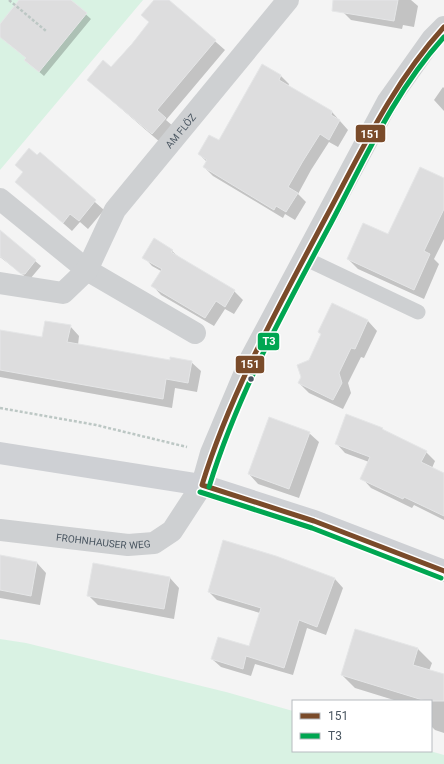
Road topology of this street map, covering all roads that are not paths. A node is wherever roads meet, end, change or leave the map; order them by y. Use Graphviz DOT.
graph roads {
  1 [pos="288,0"];
  2 [pos="444,27"];
  3 [pos="0,199"];
  4 [pos="304,258"];
  5 [pos="87,270"];
  6 [pos="0,282"];
  7 [pos="418,312"];
  8 [pos="195,333"];
  9 [pos="0,454"];
  10 [pos="202,485"];
  11 [pos="0,530"];
  12 [pos="444,571"];
  1 -- 5 [label="street, AM FLÖZ"];
  2 -- 4 [label="street, FROHNHAUSER WEG"];
  3 -- 5 [label="street"];
  4 -- 7 [label="lane"];
  4 -- 10 [label="street, FROHNHAUSER WEG"];
  5 -- 6 [label="street, AM FLÖZ"];
  5 -- 8 [label="street"];
  9 -- 10 [label="main road"];
  10 -- 11 [label="street, FROHNHAUSER WEG"];
  10 -- 12 [label="main road"];
}
